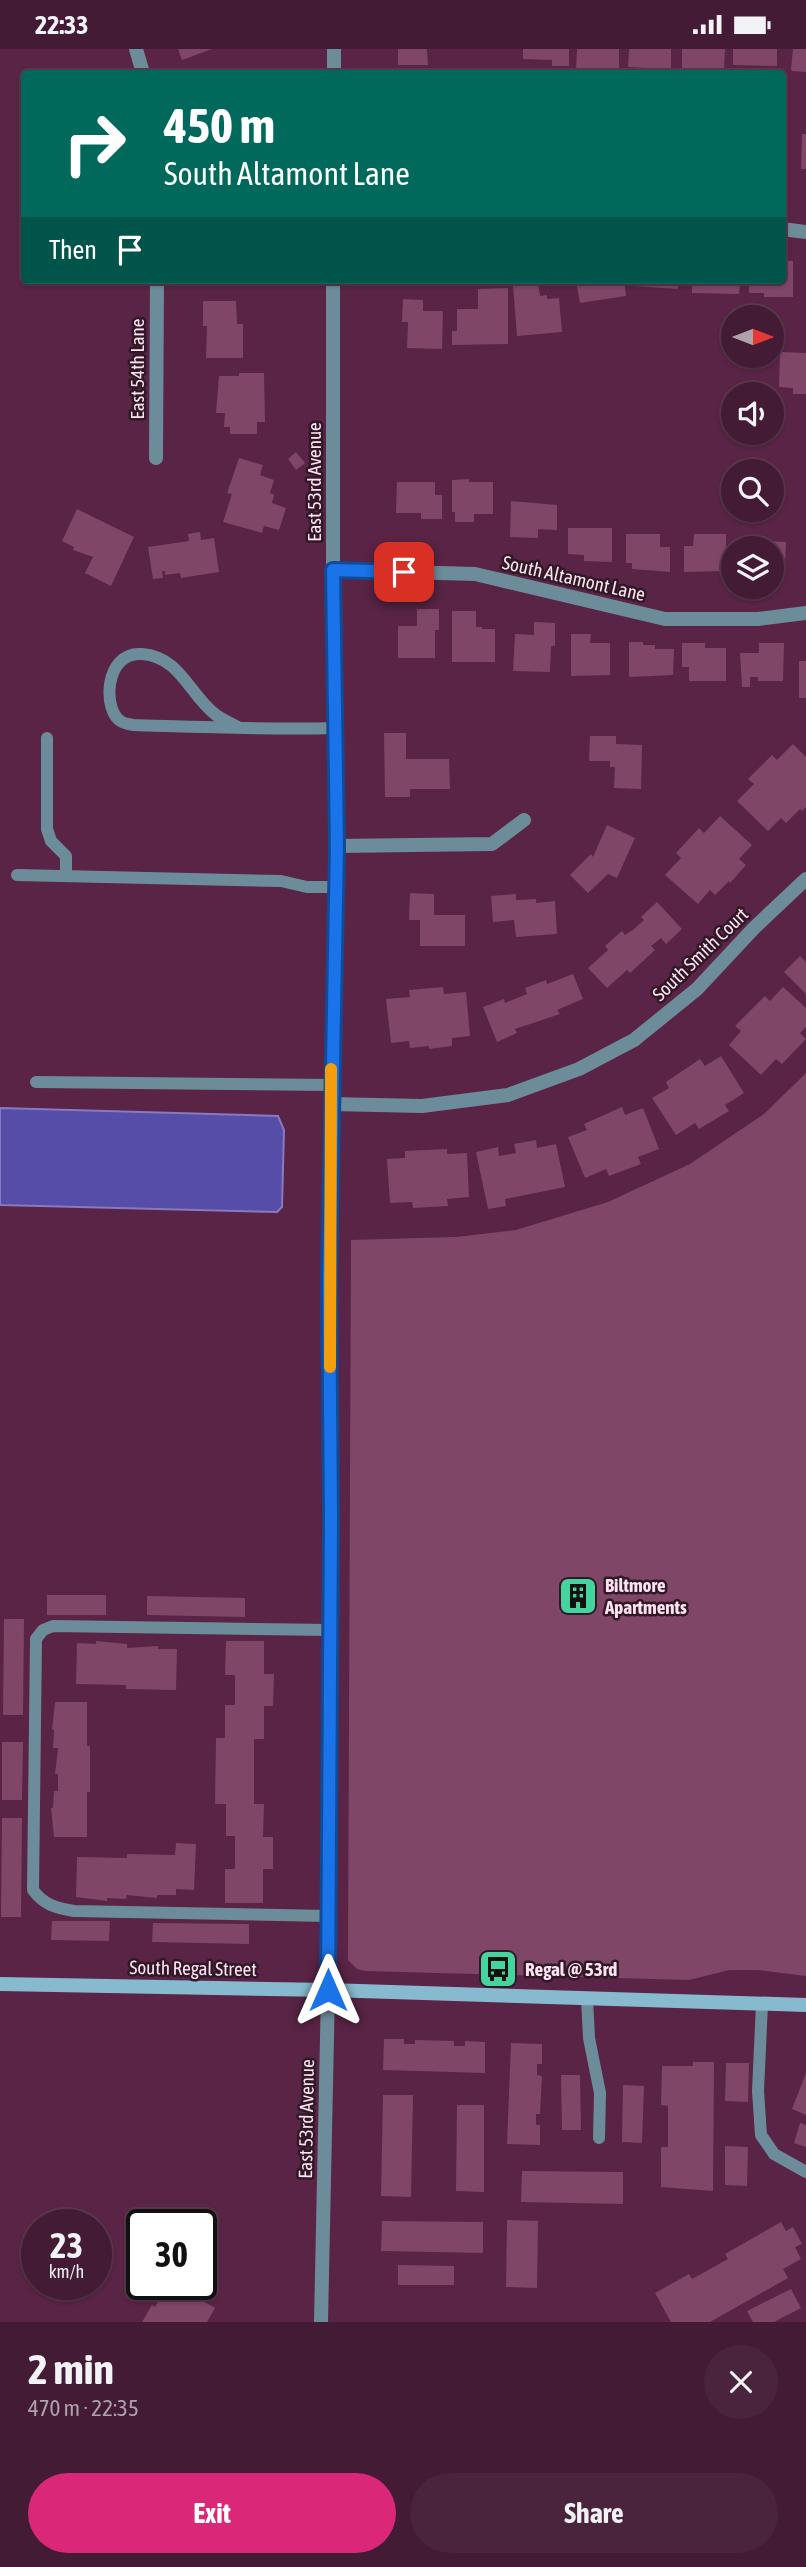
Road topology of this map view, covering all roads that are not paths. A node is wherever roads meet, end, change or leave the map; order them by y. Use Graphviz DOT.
graph roads {
  1 [pos="136,49"];
  2 [pos="334,49"];
  3 [pos="142,70"];
  4 [pos="334,70"];
  5 [pos="786,230"];
  6 [pos="806,232"];
  7 [pos="157,284"];
  8 [pos="333,284"];
  9 [pos="156,458"];
  10 [pos="333,570"];
  11 [pos="806,613"];
  12 [pos="240,728"];
  13 [pos="335,728"];
  14 [pos="47,738"];
  15 [pos="524,820"];
  16 [pos="337,846"];
  17 [pos="16,874"];
  18 [pos="66,876"];
  19 [pos="806,879"];
  20 [pos="335,887"];
  21 [pos="36,1082"];
  22 [pos="331,1086"];
  23 [pos="331,1104"];
  24 [pos="330,1630"];
  25 [pos="328,1916"];
  26 [pos="0,1984"];
  27 [pos="328,1990"];
  28 [pos="587,1999"];
  29 [pos="762,2004"];
  30 [pos="806,2005"];
  31 [pos="599,2138"];
  32 [pos="806,2172"];
  33 [pos="321,2322"];
  1 -- 3 [label="street"];
  2 -- 4 [label="street"];
  5 -- 6 [label="street"];
  7 -- 9 [label="street, East 54th Lane"];
  8 -- 10 [label="street, East 53rd Avenue"];
  10 -- 11 [label="street, South Altamont Lane"];
  10 -- 13 [label="street, East 53rd Avenue"];
  12 -- 12 [label="lane"];
  12 -- 13 [label="lane"];
  13 -- 16 [label="street, East 53rd Avenue"];
  14 -- 18 [label="lane"];
  15 -- 16 [label="street"];
  16 -- 20 [label="street, East 53rd Avenue"];
  17 -- 18 [label="lane"];
  18 -- 20 [label="lane"];
  19 -- 23 [label="street, South Smith Court"];
  20 -- 22 [label="street, East 53rd Avenue"];
  21 -- 22 [label="lane"];
  22 -- 23 [label="street, East 53rd Avenue"];
  23 -- 24 [label="street, East 53rd Avenue"];
  24 -- 25 [label="street, East 53rd Avenue"];
  24 -- 25 [label="lane"];
  25 -- 27 [label="street, East 53rd Avenue"];
  26 -- 27 [label="main road, South Regal Street"];
  27 -- 28 [label="main road, South Regal Street"];
  27 -- 33 [label="street, East 53rd Avenue"];
  28 -- 29 [label="main road, South Regal Street"];
  28 -- 31 [label="lane"];
  29 -- 30 [label="main road, South Regal Street"];
  29 -- 32 [label="lane"];
}
